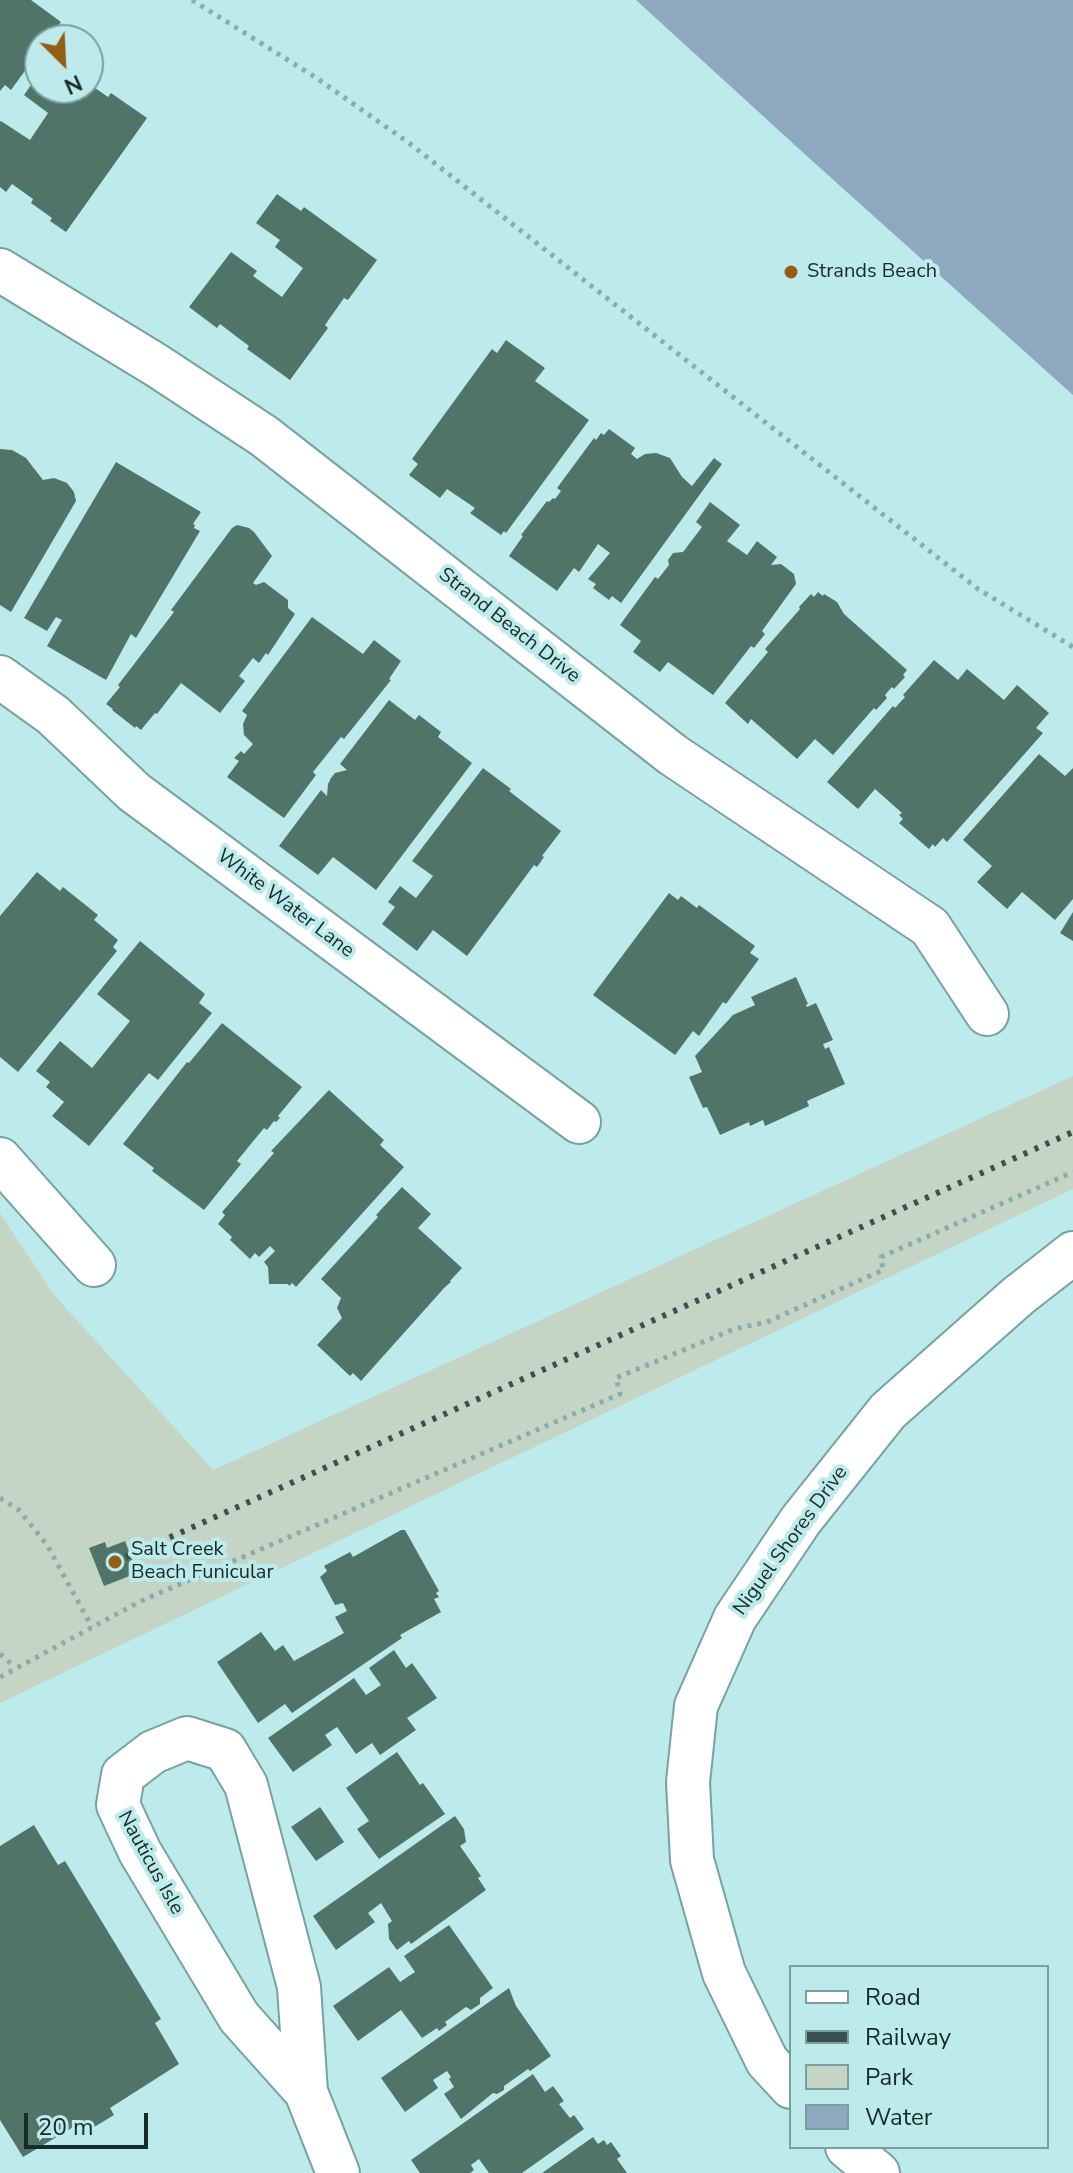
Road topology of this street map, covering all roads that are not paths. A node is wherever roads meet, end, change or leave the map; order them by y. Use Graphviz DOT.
graph roads {
  1 [pos="0,270"];
  2 [pos="0,677"];
  3 [pos="987,1014"];
  4 [pos="579,1122"];
  5 [pos="0,1159"];
  6 [pos="1073,1253"];
  7 [pos="94,1265"];
  8 [pos="789,2085"];
  9 [pos="306,2092"];
  10 [pos="849,2149"];
  11 [pos="338,2173"];
  12 [pos="878,2173"];
  1 -- 3 [label="street, Strand Beach Drive"];
  2 -- 4 [label="street, White Water Lane"];
  5 -- 7 [label="street"];
  6 -- 8 [label="street, Niguel Shores Drive"];
  9 -- 9 [label="street, Nauticus Isle"];
  9 -- 11 [label="street, Nauticus Isle"];
  10 -- 12 [label="street"];
}
